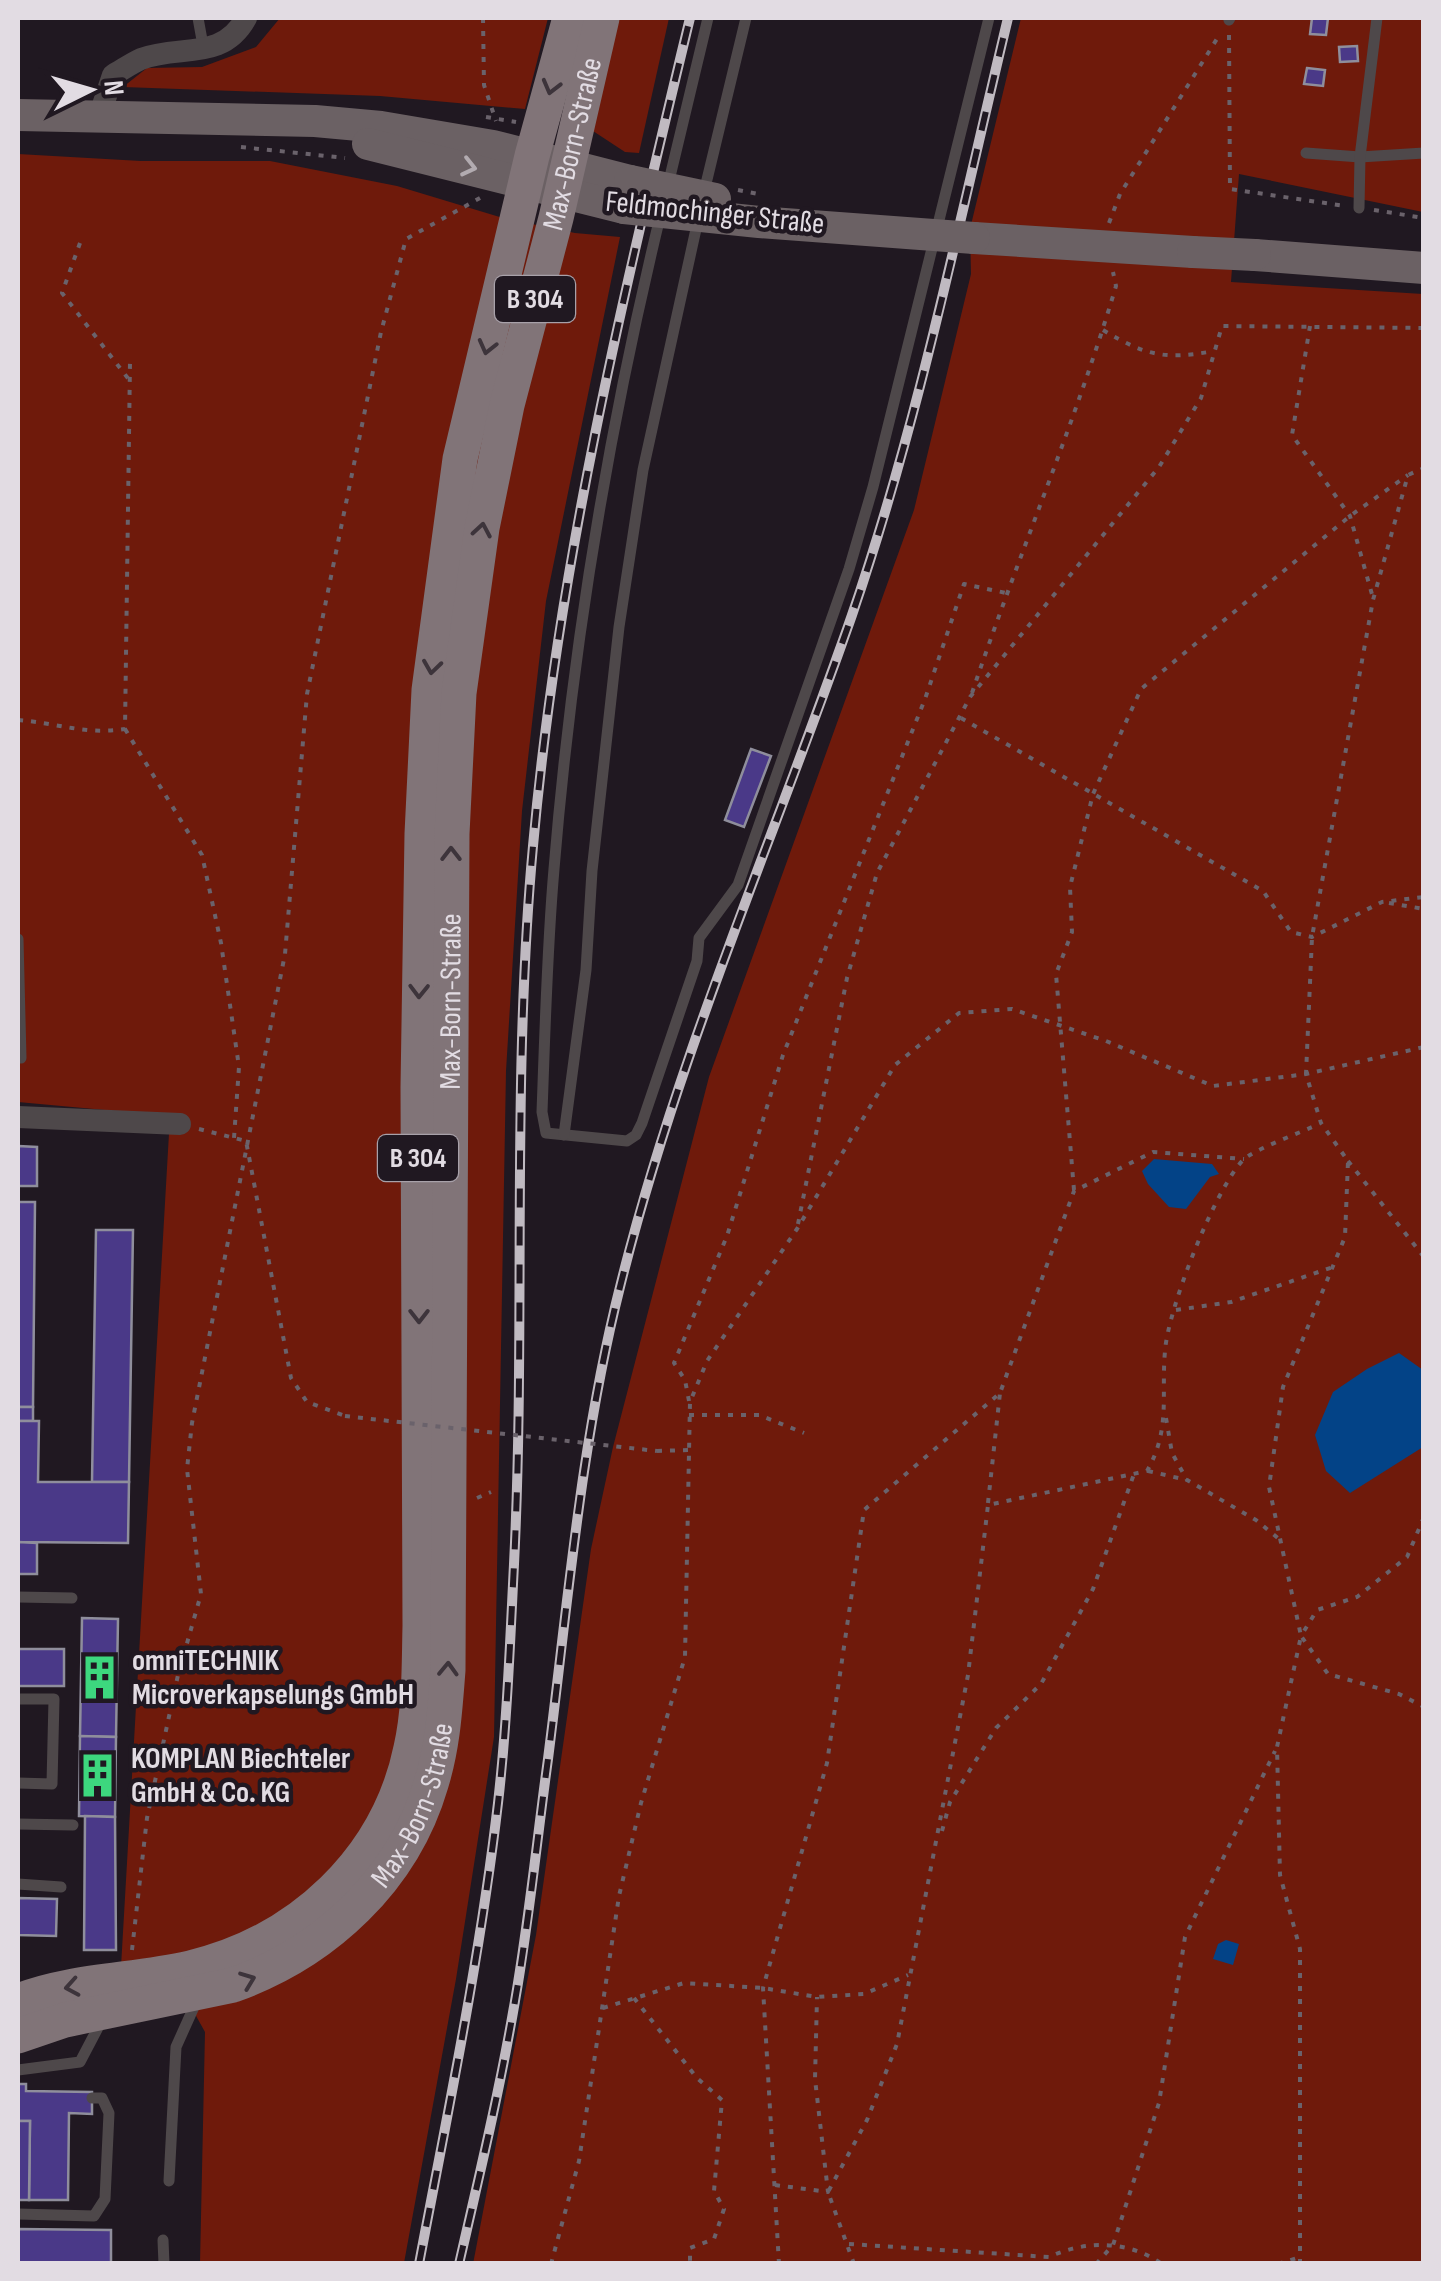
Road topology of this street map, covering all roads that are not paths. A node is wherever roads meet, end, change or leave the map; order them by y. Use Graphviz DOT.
graph roads {
  1 [pos="198,18"];
  2 [pos="246,18"];
  3 [pos="570,18"];
  4 [pos="602,18"];
  5 [pos="708,18"];
  6 [pos="746,18"];
  7 [pos="989,18"];
  8 [pos="1377,18"];
  9 [pos="204,50"];
  10 [pos="18,115"];
  11 [pos="99,118"];
  12 [pos="1306,152"];
  13 [pos="1424,153"];
  14 [pos="1360,157"];
  15 [pos="530,170"];
  16 [pos="565,180"];
  17 [pos="1359,208"];
  18 [pos="1424,268"];
  19 [pos="18,938"];
  20 [pos="18,1058"];
  21 [pos="18,1117"];
  22 [pos="180,1124"];
  23 [pos="564,1134"];
  24 [pos="18,1598"];
  25 [pos="72,1598"];
  26 [pos="18,1699"];
  27 [pos="18,1783"];
  28 [pos="18,1824"];
  29 [pos="72,1825"];
  30 [pos="18,1884"];
  31 [pos="61,1887"];
  32 [pos="200,1994"];
  33 [pos="18,2001"];
  34 [pos="112,2010"];
  35 [pos="18,2036"];
  36 [pos="18,2070"];
  37 [pos="92,2098"];
  38 [pos="168,2181"];
  39 [pos="18,2214"];
  40 [pos="163,2240"];
  41 [pos="164,2264"];
  1 -- 9 [label="lane"];
  2 -- 9 [label="street"];
  3 -- 15 [label="main road, Max-Born-Straße / B 304, one-way"];
  4 -- 16 [label="main road, Max-Born-Straße / B 304"];
  5 -- 23 [label="lane"];
  6 -- 23 [label="lane"];
  7 -- 23 [label="lane"];
  8 -- 14 [label="lane"];
  9 -- 11 [label="street"];
  10 -- 11 [label="main road, Feldmochinger Straße"];
  11 -- 15 [label="main road, Feldmochinger Straße"];
  12 -- 14 [label="lane"];
  13 -- 14 [label="lane"];
  14 -- 17 [label="lane"];
  15 -- 16 [label="main road, Feldmochinger Straße"];
  15 -- 33 [label="main road, Max-Born-Straße / B 304, one-way"];
  16 -- 18 [label="main road, Feldmochinger Straße, bridge"];
  32 -- 16 [label="main road, Max-Born-Straße / B 304, one-way"];
  19 -- 20 [label="lane"];
  21 -- 22 [label="street"];
  24 -- 25 [label="lane"];
  26 -- 27 [label="lane"];
  28 -- 29 [label="lane"];
  30 -- 31 [label="lane"];
  32 -- 34 [label="main road, Max-Born-Straße / B 304"];
  32 -- 38 [label="lane"];
  34 -- 35 [label="main road, Max-Born-Straße / B 304"];
  34 -- 36 [label="lane"];
  37 -- 39 [label="lane"];
  40 -- 41 [label="lane"];
}
